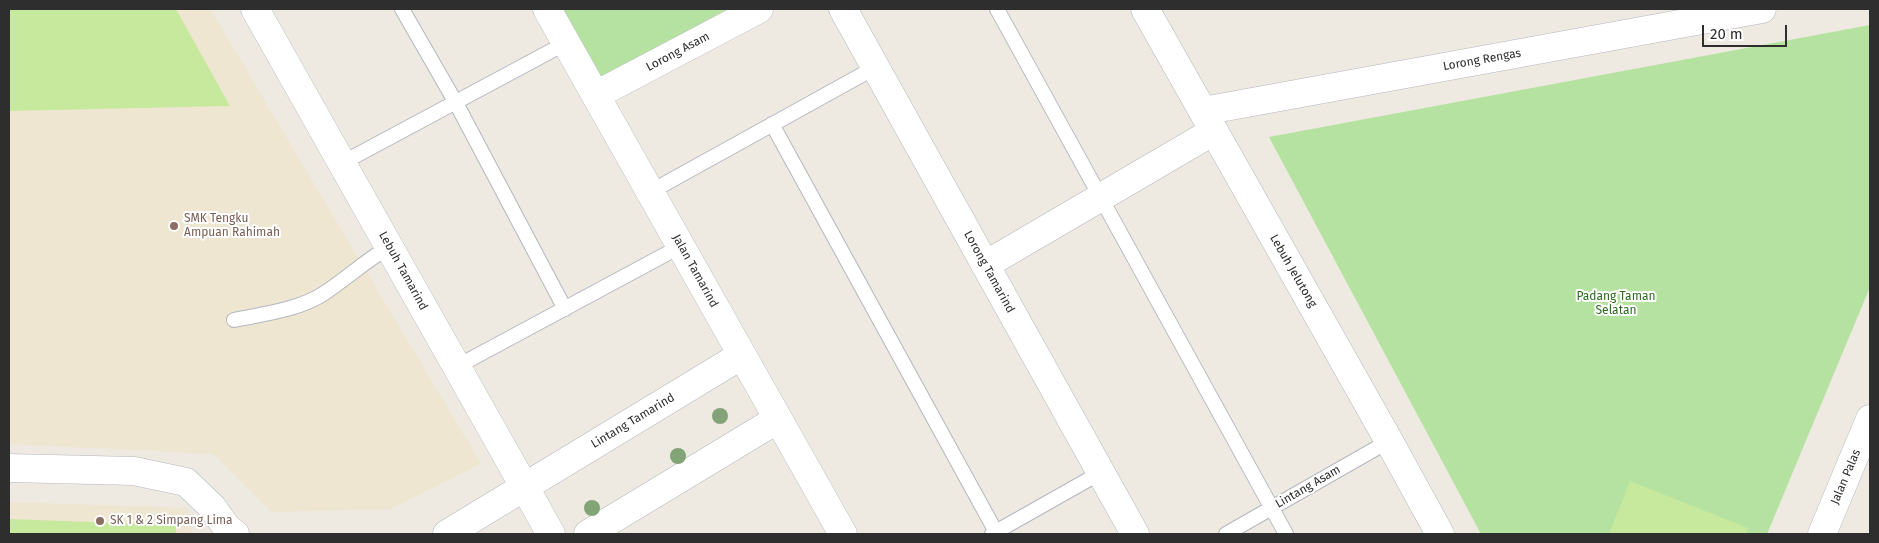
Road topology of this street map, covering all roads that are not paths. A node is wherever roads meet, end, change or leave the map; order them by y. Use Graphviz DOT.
graph roads {
  1 [pos="255,9"];
  2 [pos="402,9"];
  3 [pos="547,9"];
  4 [pos="759,9"];
  5 [pos="843,9"];
  6 [pos="997,9"];
  7 [pos="1145,9"];
  8 [pos="1762,9"];
  9 [pos="1731,12"];
  10 [pos="566,44"];
  11 [pos="876,67"];
  12 [pos="596,95"];
  13 [pos="456,103"];
  14 [pos="1208,121"];
  15 [pos="772,124"];
  16 [pos="342,163"];
  17 [pos="650,192"];
  18 [pos="1101,197"];
  19 [pos="681,246"];
  20 [pos="389,247"];
  21 [pos="986,265"];
  22 [pos="565,309"];
  23 [pos="234,320"];
  24 [pos="742,355"];
  25 [pos="456,367"];
  26 [pos="1870,419"];
  27 [pos="778,420"];
  28 [pos="1389,441"];
  29 [pos="9,468"];
  30 [pos="1100,472"];
  31 [pos="524,487"];
  32 [pos="1271,508"];
  33 [pos="229,532"];
  34 [pos="994,533"];
  35 [pos="447,534"];
  36 [pos="550,534"];
  37 [pos="588,534"];
  38 [pos="843,534"];
  39 [pos="1135,534"];
  40 [pos="1226,534"];
  41 [pos="1286,534"];
  42 [pos="1440,534"];
  43 [pos="1822,534"];
  1 -- 16 [label="street, Lebuh Tamarind"];
  2 -- 13 [label="lane"];
  3 -- 10 [label="street, Jalan Tamarind"];
  4 -- 12 [label="street, Lorong Asam"];
  5 -- 11 [label="street, Lorong Tamarind"];
  6 -- 18 [label="lane"];
  7 -- 14 [label="street, Lebuh Jelutong"];
  8 -- 9 [label="street, Lorong Rengas"];
  9 -- 14 [label="street, Lorong Rengas"];
  10 -- 12 [label="street, Jalan Tamarind"];
  10 -- 13 [label="lane"];
  11 -- 15 [label="lane"];
  11 -- 21 [label="street, Lorong Tamarind"];
  12 -- 17 [label="street, Jalan Tamarind"];
  13 -- 16 [label="lane"];
  13 -- 22 [label="lane"];
  14 -- 18 [label="street, Lorong Rengas"];
  14 -- 28 [label="street, Lebuh Jelutong"];
  15 -- 17 [label="lane"];
  15 -- 34 [label="lane"];
  16 -- 20 [label="street, Lebuh Tamarind"];
  17 -- 19 [label="street, Jalan Tamarind"];
  18 -- 21 [label="street, Lorong Rengas"];
  18 -- 32 [label="lane"];
  19 -- 22 [label="lane"];
  19 -- 24 [label="street, Jalan Tamarind"];
  20 -- 23 [label="lane"];
  20 -- 25 [label="street, Lebuh Tamarind"];
  21 -- 30 [label="street, Lorong Tamarind"];
  22 -- 25 [label="lane"];
  24 -- 27 [label="street, Jalan Tamarind"];
  24 -- 31 [label="street, Lintang Tamarind"];
  25 -- 31 [label="street, Lebuh Tamarind"];
  26 -- 43 [label="street, Jalan Palas"];
  27 -- 37 [label="street"];
  27 -- 38 [label="street, Jalan Tamarind"];
  28 -- 32 [label="lane, Lintang Asam"];
  28 -- 42 [label="street, Lebuh Jelutong"];
  29 -- 33 [label="street"];
  30 -- 34 [label="lane"];
  30 -- 39 [label="street, Lorong Tamarind"];
  31 -- 35 [label="street, Lintang Tamarind"];
  31 -- 36 [label="street, Lebuh Tamarind"];
  32 -- 40 [label="lane, Lintang Asam"];
  32 -- 41 [label="lane"];
}
